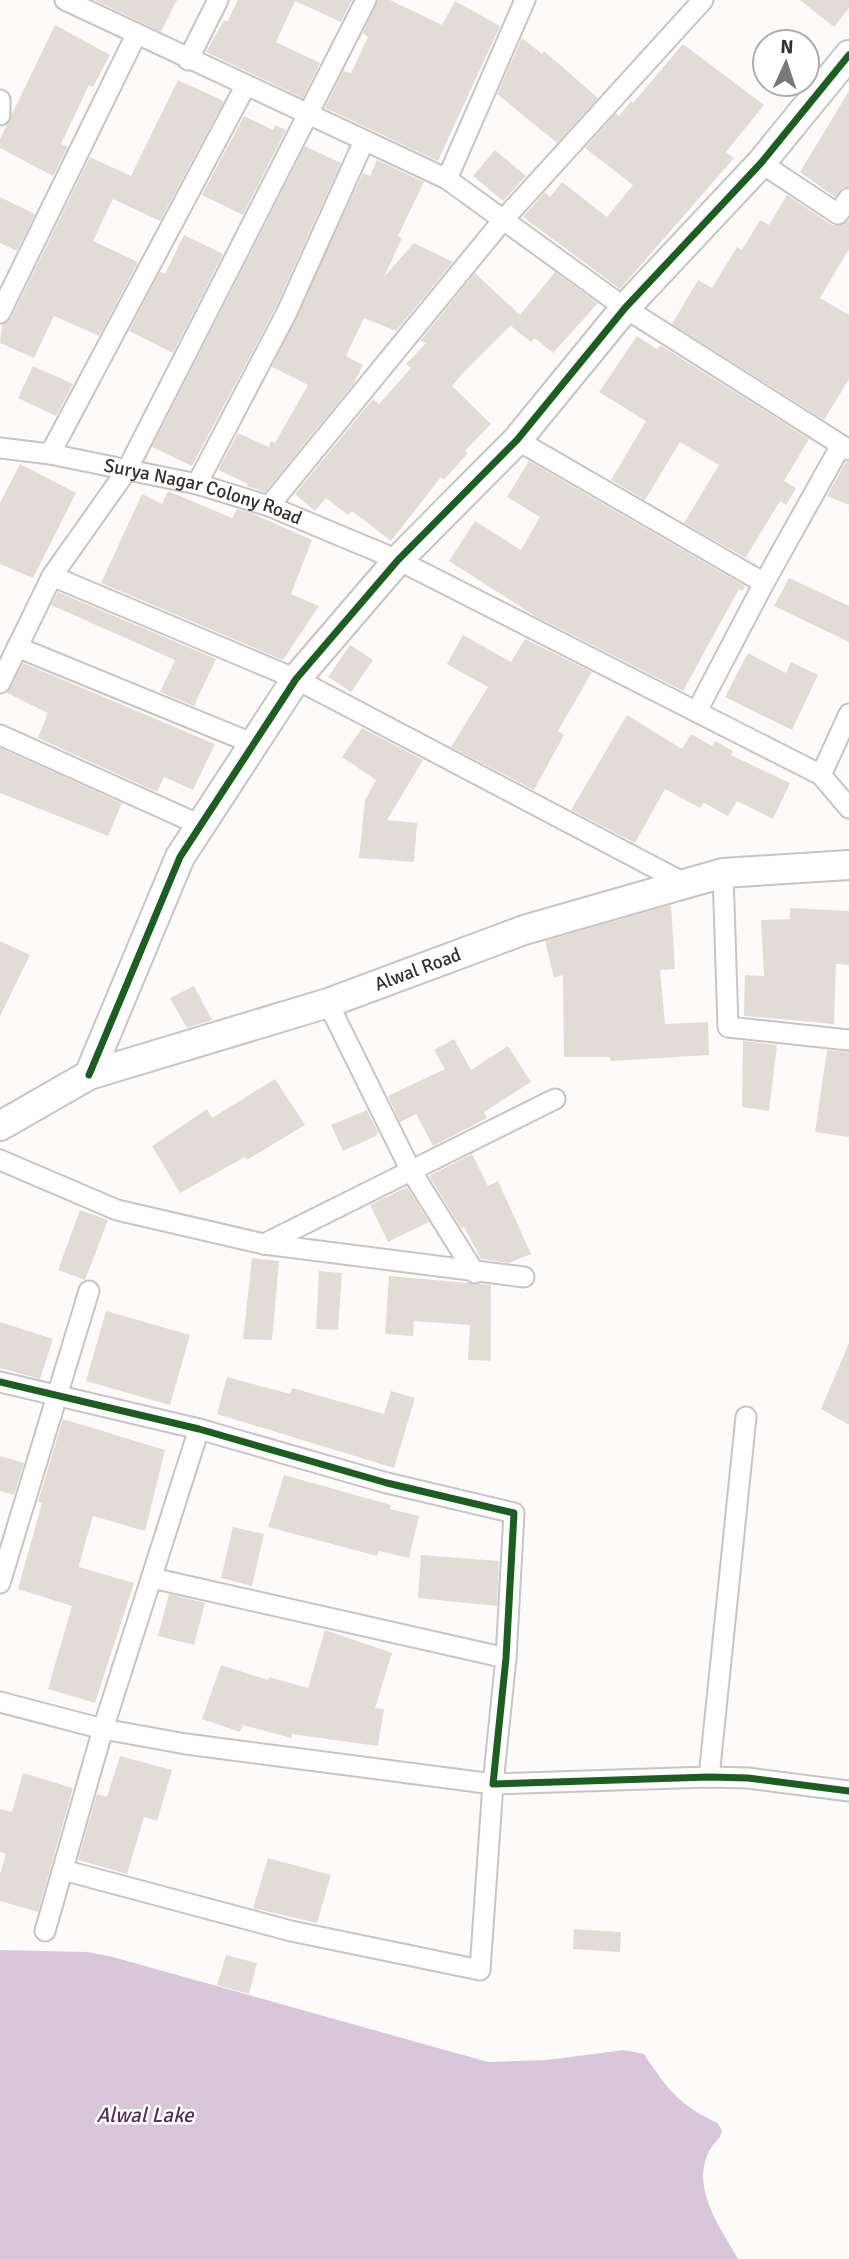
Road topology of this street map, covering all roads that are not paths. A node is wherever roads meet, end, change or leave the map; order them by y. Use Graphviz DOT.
graph roads {
  1 [pos="218,0"];
  2 [pos="366,0"];
  3 [pos="525,0"];
  4 [pos="703,0"];
  5 [pos="69,1"];
  6 [pos="136,35"];
  7 [pos="849,55"];
  8 [pos="188,60"];
  9 [pos="246,85"];
  10 [pos="0,100"];
  11 [pos="0,115"];
  12 [pos="309,115"];
  13 [pos="364,141"];
  14 [pos="761,163"];
  15 [pos="447,180"];
  16 [pos="849,198"];
  17 [pos="503,220"];
  18 [pos="625,308"];
  19 [pos="0,313"];
  20 [pos="517,440"];
  21 [pos="0,448"];
  22 [pos="845,449"];
  23 [pos="50,454"];
  24 [pos="127,470"];
  25 [pos="197,484"];
  26 [pos="269,506"];
  27 [pos="398,560"];
  28 [pos="52,576"];
  29 [pos="764,583"];
  30 [pos="17,647"];
  31 [pos="296,679"];
  32 [pos="0,682"];
  33 [pos="697,711"];
  34 [pos="849,714"];
  35 [pos="0,735"];
  36 [pos="254,744"];
  37 [pos="821,775"];
  38 [pos="849,808"];
  39 [pos="200,825"];
  40 [pos="849,864"];
  41 [pos="723,873"];
  42 [pos="684,883"];
  43 [pos="328,1003"];
  44 [pos="849,1040"];
  45 [pos="89,1075"];
  46 [pos="555,1099"];
  47 [pos="0,1126"];
  48 [pos="0,1160"];
  49 [pos="410,1169"];
  50 [pos="264,1244"];
  51 [pos="475,1273"];
  52 [pos="524,1277"];
  53 [pos="89,1291"];
  54 [pos="0,1382"];
  55 [pos="58,1397"];
  56 [pos="746,1417"];
  57 [pos="200,1429"];
  58 [pos="152,1578"];
  59 [pos="0,1583"];
  60 [pos="506,1658"];
  61 [pos="0,1702"];
  62 [pos="103,1729"];
  63 [pos="709,1777"];
  64 [pos="493,1784"];
  65 [pos="849,1791"];
  66 [pos="63,1870"];
  67 [pos="45,1931"];
  1 -- 8 [label="street"];
  2 -- 12 [label="street"];
  3 -- 15 [label="street"];
  4 -- 17 [label="street"];
  5 -- 6 [label="street"];
  6 -- 8 [label="street"];
  6 -- 19 [label="street"];
  7 -- 14 [label="street"];
  8 -- 9 [label="street"];
  9 -- 12 [label="street"];
  9 -- 23 [label="street"];
  10 -- 11 [label="street"];
  12 -- 13 [label="street"];
  12 -- 24 [label="street"];
  13 -- 15 [label="street"];
  13 -- 25 [label="street"];
  14 -- 16 [label="street"];
  14 -- 18 [label="street"];
  15 -- 17 [label="street"];
  17 -- 18 [label="street"];
  17 -- 26 [label="street"];
  18 -- 20 [label="street"];
  18 -- 22 [label="street"];
  20 -- 27 [label="street"];
  20 -- 29 [label="street"];
  21 -- 23 [label="street, Surya Nagar Colony Road"];
  22 -- 29 [label="street"];
  23 -- 24 [label="street, Surya Nagar Colony Road"];
  24 -- 25 [label="street, Surya Nagar Colony Road"];
  24 -- 28 [label="street"];
  25 -- 26 [label="street, Surya Nagar Colony Road"];
  26 -- 27 [label="street, Surya Nagar Colony Road"];
  27 -- 31 [label="street"];
  27 -- 33 [label="street, Surya Nagar Colony Road"];
  28 -- 30 [label="street"];
  28 -- 31 [label="street"];
  29 -- 33 [label="street"];
  30 -- 32 [label="street"];
  30 -- 36 [label="street"];
  31 -- 36 [label="street"];
  31 -- 42 [label="street"];
  33 -- 37 [label="street, Surya Nagar Colony Road"];
  34 -- 37 [label="street"];
  35 -- 39 [label="street"];
  36 -- 39 [label="street"];
  37 -- 38 [label="street"];
  39 -- 45 [label="street"];
  40 -- 41 [label="street, Alwal Road"];
  41 -- 42 [label="street, Alwal Road"];
  41 -- 44 [label="street"];
  42 -- 43 [label="street, Alwal Road"];
  43 -- 45 [label="street, Alwal Road"];
  43 -- 49 [label="street"];
  45 -- 47 [label="street, Alwal Road"];
  46 -- 49 [label="street"];
  48 -- 50 [label="street"];
  49 -- 50 [label="street"];
  49 -- 51 [label="street"];
  50 -- 51 [label="street"];
  51 -- 52 [label="street"];
  53 -- 55 [label="street"];
  54 -- 55 [label="street"];
  55 -- 57 [label="street"];
  55 -- 59 [label="street"];
  56 -- 63 [label="street"];
  57 -- 58 [label="street"];
  57 -- 60 [label="street"];
  58 -- 60 [label="street"];
  58 -- 62 [label="street"];
  60 -- 64 [label="street"];
  61 -- 62 [label="street"];
  62 -- 64 [label="street"];
  62 -- 66 [label="street"];
  63 -- 64 [label="street"];
  63 -- 65 [label="street"];
  64 -- 66 [label="street"];
  66 -- 67 [label="street"];
}
